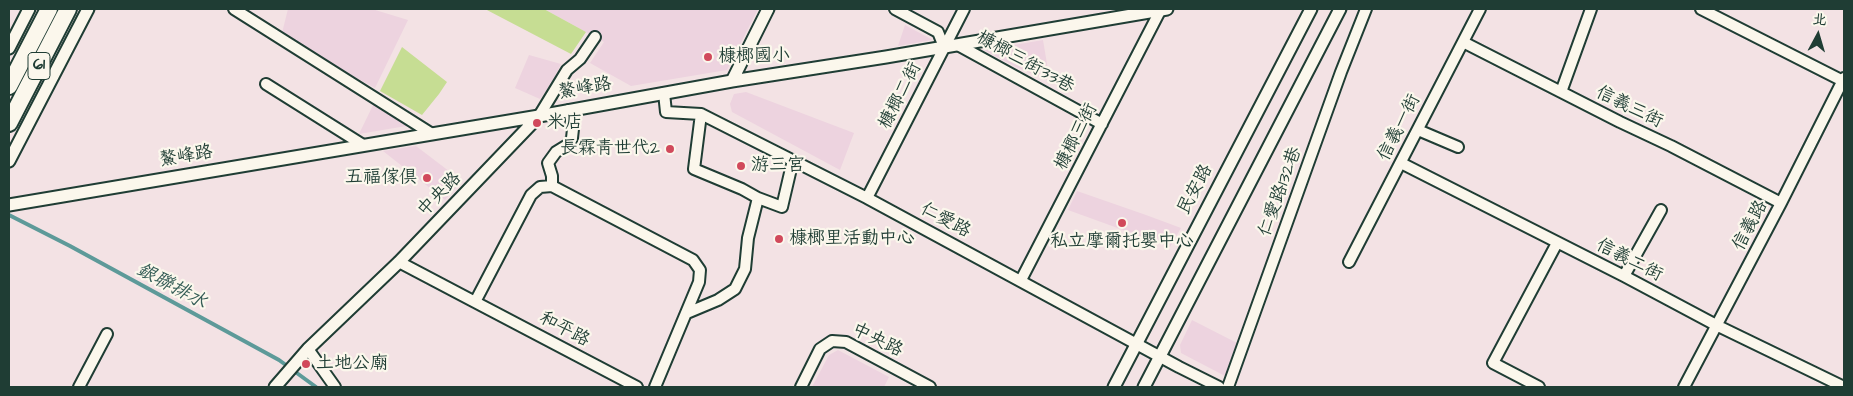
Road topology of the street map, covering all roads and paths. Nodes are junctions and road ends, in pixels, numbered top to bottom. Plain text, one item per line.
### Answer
1 (29, 9) edge
2 (49, 9) edge
3 (68, 9) edge
4 (88, 9) edge
5 (234, 9) edge
6 (768, 9) edge
7 (895, 9) edge
8 (964, 9) edge
9 (1163, 9) edge
10 (1310, 9) edge
11 (1340, 9) edge
12 (1366, 9) edge
13 (1480, 9) edge
14 (1591, 9) edge
15 (1702, 9) edge
16 (595, 37) dead end
17 (1463, 42) junction
18 (958, 45) junction
19 (944, 47) junction
20 (9, 48) edge
21 (1844, 80) edge
22 (732, 81) junction
23 (266, 84) dead end
24 (9, 86) edge
25 (1561, 92) junction
26 (664, 93) junction
27 (569, 110) junction
28 (701, 114) junction
29 (540, 116) junction
30 (9, 123) edge
31 (1102, 124) junction
32 (1418, 130) junction
33 (432, 134) junction
34 (363, 145) junction
35 (1458, 147) dead end
36 (793, 160) junction
37 (9, 161) edge
38 (1401, 163) junction
39 (552, 186) junction
40 (758, 198) junction
41 (867, 198) junction
42 (1782, 203) junction
43 (9, 205) edge
44 (1661, 210) dead end
45 (1557, 244) junction
46 (399, 262) junction
47 (1349, 262) dead end
48 (1624, 276) junction
49 (1020, 280) junction
50 (474, 302) junction
51 (687, 313) junction
52 (1716, 325) junction
53 (107, 334) dead end
54 (1136, 344) junction
55 (308, 348) junction
56 (1159, 356) junction
57 (621, 384) edge
58 (1844, 386) edge
59 (79, 387) edge
60 (275, 387) edge
61 (335, 387) edge
62 (637, 387) edge
63 (655, 387) edge
64 (801, 387) edge
65 (930, 387) edge
66 (1114, 387) edge
67 (1144, 387) edge
68 (1219, 387) edge
69 (1228, 387) edge
70 (1539, 387) edge
71 (1684, 387) edge

1 - 20 street
2 - 24 highway, 61
3 - 30 highway, 61
4 - 37 street
5 - 33 street
6 - 22 street
7 - 19 street
8 - 19 street, 槺榔二街
9 - 18 street, 鰲峰路
9 - 31 street, 槺榔三街
10 - 54 street, 民安路
11 - 56 street
12 - 69 street, 仁愛路132巷
13 - 17 street, 信義一街
14 - 25 street
15 - 21 street
16 - 29 street, 中央路
17 - 25 street, 信義三街
17 - 32 street, 信義一街
18 - 19 street, 鰲峰路
18 - 31 street, 槺榔三街33巷
19 - 22 street, 鰲峰路
19 - 41 street, 槺榔二街
21 - 42 street, 信義路
22 - 26 street, 鰲峰路
23 - 34 street
25 - 42 street, 信義三街
26 - 27 street, 鰲峰路
26 - 28 street, 仁愛路
27 - 29 street, 鰲峰路
27 - 39 street
28 - 36 street, 仁愛路
28 - 40 street
29 - 33 street, 鰲峰路
29 - 46 street, 中央路
31 - 49 street, 槺榔三街
32 - 35 street
32 - 38 street, 信義一街
33 - 34 street, 鰲峰路
34 - 43 street, 鰲峰路
36 - 40 street
36 - 41 street, 仁愛路
38 - 45 street, 信義二街
38 - 47 street, 信義一街
39 - 50 street
39 - 51 street
40 - 51 street
41 - 49 street, 仁愛路
42 - 52 street, 信義路
44 - 48 street
45 - 48 street, 信義二街
45 - 70 street
46 - 50 street, 和平路
46 - 55 street, 中央路
48 - 52 street, 信義二街
49 - 54 street, 仁愛路
50 - 57 street, 和平路
51 - 63 street
52 - 58 street, 信義二街
52 - 71 street, 信義路
53 - 59 street
54 - 56 street, 仁愛路
54 - 66 street, 民安路
55 - 60 street, 中央路
55 - 61 street
56 - 67 street
56 - 68 street, 仁愛路
57 - 62 street, 和平路
64 - 65 street, 中央路

